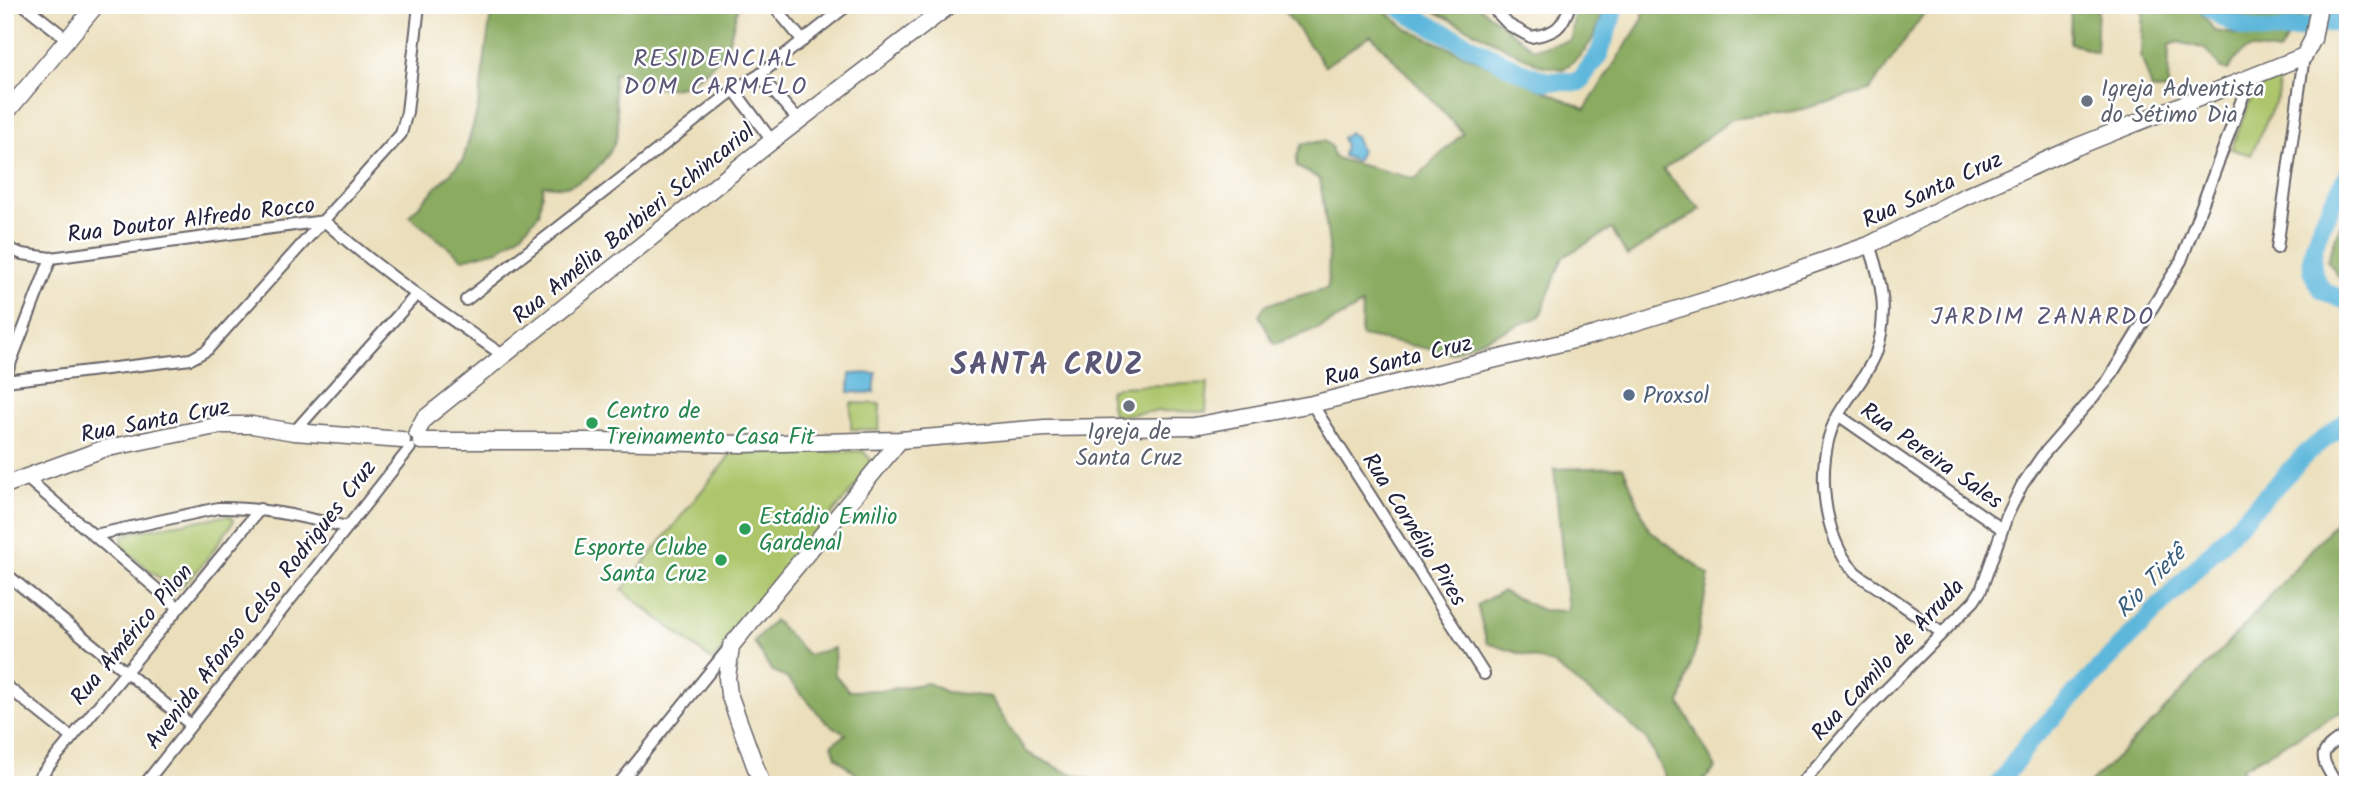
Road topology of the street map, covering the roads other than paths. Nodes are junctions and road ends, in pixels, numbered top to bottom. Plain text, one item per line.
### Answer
1 (24, 5) edge
2 (96, 5) edge
3 (419, 5) edge
4 (772, 5) edge
5 (848, 5) edge
6 (950, 5) edge
7 (1490, 5) edge
8 (1570, 5) edge
9 (2319, 9) edge
10 (68, 39) junction
11 (803, 41) junction
12 (2304, 56) junction
13 (759, 75) junction
14 (2250, 78) junction
15 (734, 90) junction
16 (5, 114) edge
17 (799, 121) junction
18 (772, 141) junction
19 (324, 221) junction
20 (1869, 245) junction
21 (5, 247) edge
22 (2277, 248) dead end
23 (51, 258) junction
24 (416, 295) junction
25 (466, 300) dead end
26 (504, 356) junction
27 (5, 379) edge
28 (1312, 404) junction
29 (1838, 415) junction
30 (294, 432) junction
31 (412, 440) junction
32 (900, 440) junction
33 (11, 481) edge
34 (261, 509) junction
35 (348, 527) junction
36 (2002, 529) junction
37 (95, 535) junction
38 (5, 573) edge
39 (178, 608) junction
40 (1942, 633) junction
41 (731, 646) junction
42 (126, 672) junction
43 (1484, 674) dead end
44 (5, 685) edge
45 (191, 725) junction
46 (2348, 733) edge
47 (72, 738) junction
48 (33, 785) edge
49 (144, 785) edge
50 (618, 785) edge
51 (762, 785) edge
52 (1800, 785) edge
53 (2337, 785) edge

1 - 10 street
2 - 10 street
3 - 19 street
4 - 11 street
5 - 11 street
6 - 17 street, Rua Amélia Barbieri Schincariol
7 - 8 street
9 - 12 street
10 - 16 street
11 - 13 street
12 - 14 street, Rua Santa Cruz
12 - 22 street
13 - 15 street
13 - 17 street
14 - 20 street, Rua Santa Cruz
14 - 36 street, Rua Camilo de Arruda
15 - 18 street
15 - 25 street
17 - 18 street, Rua Amélia Barbieri Schincariol
18 - 26 street, Rua Amélia Barbieri Schincariol
19 - 23 street, Rua Doutor Alfredo Rocco
19 - 24 street, Rua Doutor Alfredo Rocco
19 - 27 street
20 - 28 street, Rua Santa Cruz
20 - 29 street
21 - 23 street
23 - 27 street, Rua Doutor Alfredo Rocco
24 - 26 street, Rua Doutor Alfredo Rocco
24 - 30 street
26 - 31 street, Rua Amélia Barbieri Schincariol
28 - 32 street, Rua Santa Cruz
28 - 43 street, Rua Cornélio Pires
29 - 36 street, Rua Pereira Sales
29 - 40 street
30 - 31 street, Rua Santa Cruz
30 - 33 street, Rua Santa Cruz
31 - 32 street, Rua Santa Cruz
31 - 35 street, Avenida Afonso Celso Rodrigues Cruz
32 - 41 street
33 - 37 street
34 - 35 street
34 - 37 street
34 - 39 street, Rua Américo Pilon
35 - 45 street, Avenida Afonso Celso Rodrigues Cruz
36 - 40 street, Rua Camilo de Arruda
37 - 39 street
38 - 42 street
39 - 42 street, Rua Américo Pilon
40 - 52 street, Rua Camilo de Arruda
41 - 50 street
41 - 51 street
42 - 45 street
42 - 47 street, Rua Américo Pilon
44 - 47 street
45 - 49 street, Avenida Afonso Celso Rodrigues Cruz
46 - 53 street
47 - 48 street, Rua Américo Pilon

